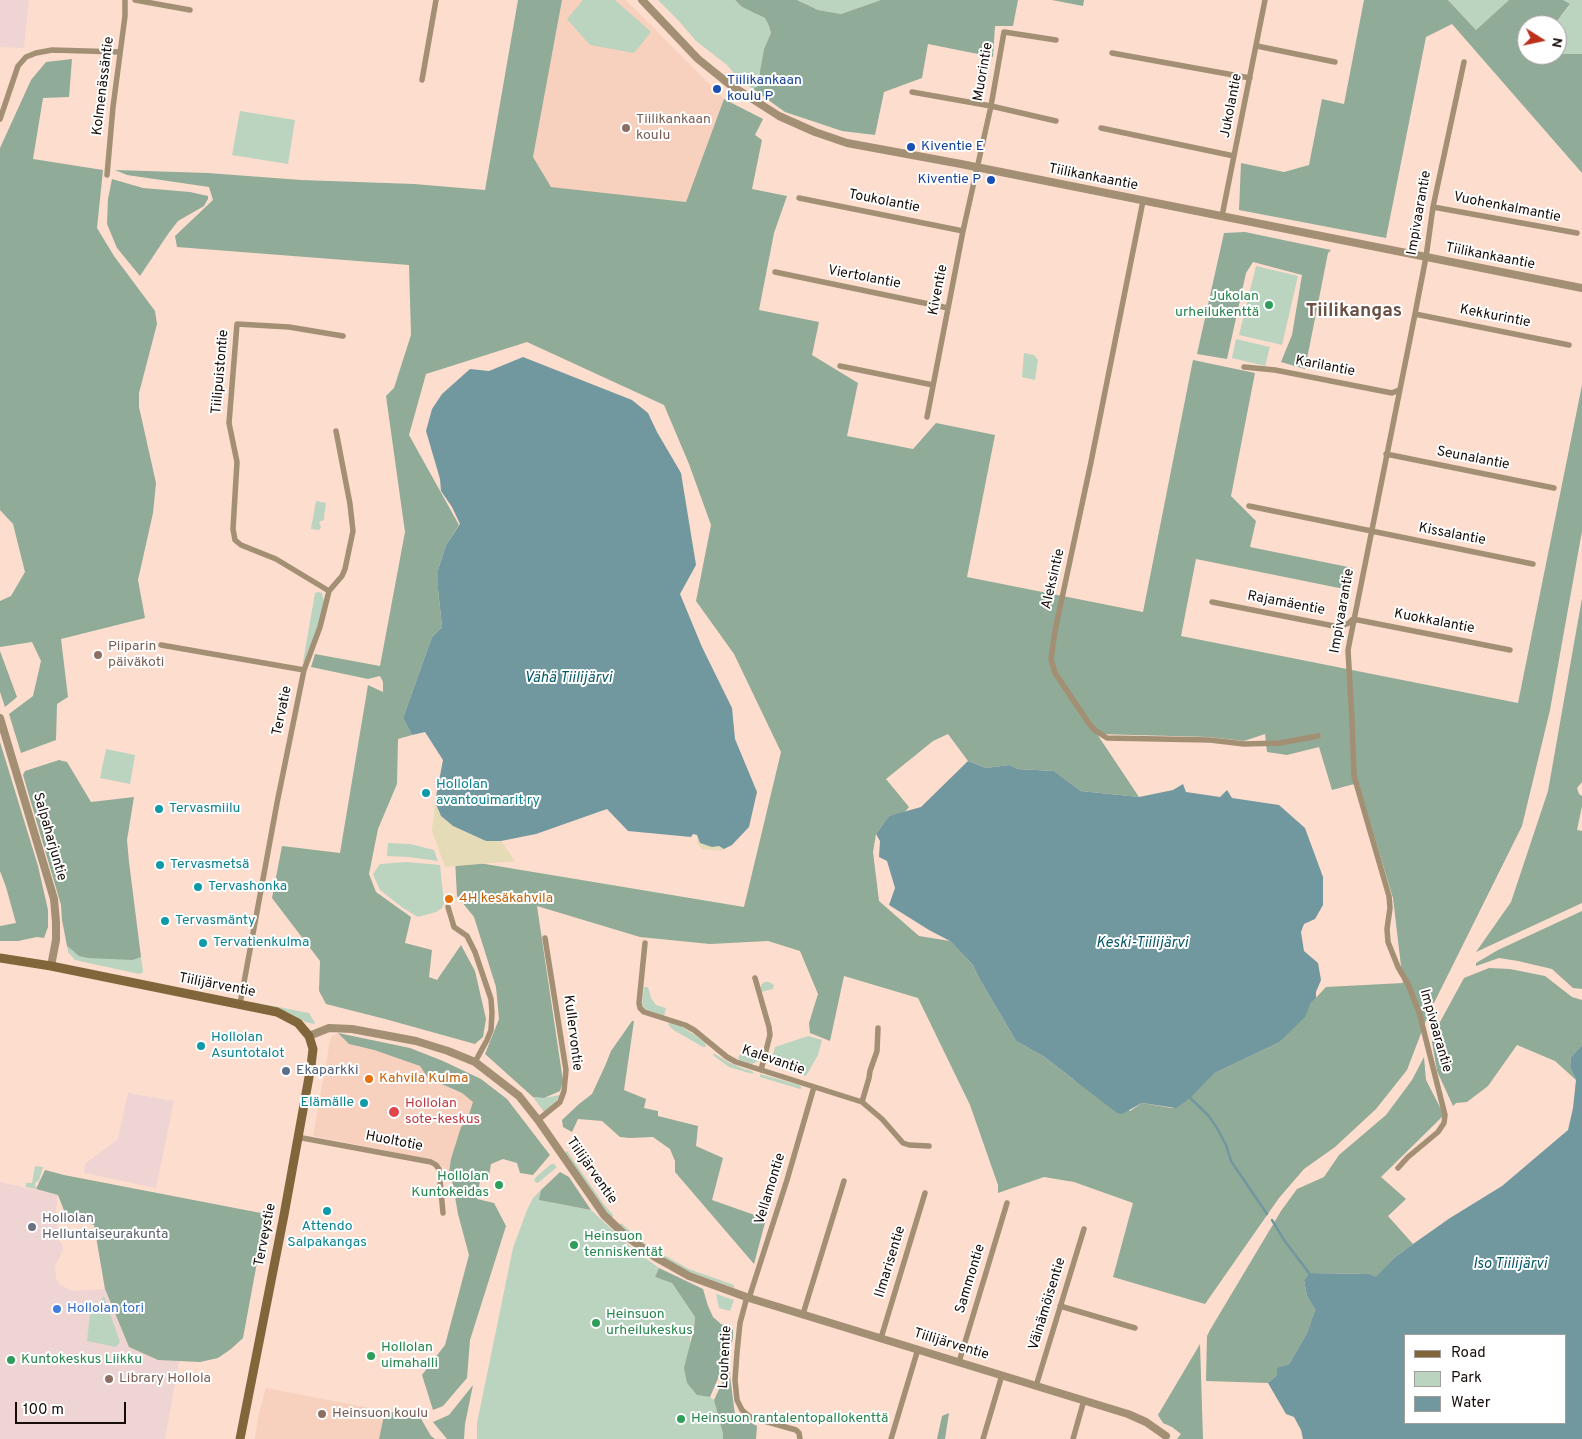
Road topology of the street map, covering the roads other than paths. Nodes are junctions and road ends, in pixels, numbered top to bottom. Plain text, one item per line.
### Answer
1 (125, 0) edge
2 (135, 0) edge
3 (436, 0) edge
4 (642, 0) edge
5 (1266, 0) edge
6 (190, 10) dead end
7 (1056, 40) dead end
8 (1256, 46) junction
9 (120, 52) junction
10 (1112, 53) dead end
11 (1335, 62) dead end
12 (1464, 62) dead end
13 (1250, 78) junction
14 (422, 80) dead end
15 (912, 92) dead end
16 (991, 106) junction
17 (0, 119) edge
18 (1056, 121) dead end
19 (1101, 128) dead end
20 (1234, 156) junction
21 (977, 167) junction
22 (106, 175) dead end
23 (799, 198) dead end
24 (1143, 201) junction
25 (1433, 207) junction
26 (1222, 216) junction
27 (963, 231) junction
28 (1577, 233) dead end
29 (1426, 257) junction
30 (775, 272) dead end
31 (1582, 288) edge
32 (948, 308) junction
33 (1415, 314) junction
34 (342, 336) dead end
35 (1569, 345) dead end
36 (840, 366) dead end
37 (1244, 367) dead end
38 (933, 384) junction
39 (1399, 390) junction
40 (926, 417) dead end
41 (336, 431) dead end
42 (1386, 454) junction
43 (1554, 488) dead end
44 (1250, 506) dead end
45 (1368, 530) junction
46 (1533, 564) dead end
47 (329, 591) junction
48 (1212, 602) dead end
49 (1353, 619) junction
50 (161, 645) dead end
51 (1510, 650) dead end
52 (304, 670) junction
53 (0, 718) edge
54 (1318, 736) dead end
55 (448, 907) dead end
56 (545, 938) dead end
57 (644, 944) dead end
58 (0, 958) edge
59 (51, 966) junction
60 (755, 978) dead end
61 (240, 1004) junction
62 (878, 1028) dead end
63 (309, 1036) junction
64 (476, 1062) junction
65 (761, 1070) junction
66 (814, 1087) junction
67 (862, 1102) junction
68 (538, 1120) junction
69 (298, 1137) junction
70 (929, 1146) dead end
71 (1398, 1168) dead end
72 (844, 1181) dead end
73 (925, 1193) dead end
74 (1007, 1203) dead end
75 (443, 1213) dead end
76 (1084, 1229) dead end
77 (748, 1297) junction
78 (1060, 1306) junction
79 (802, 1314) junction
80 (1135, 1328) dead end
81 (881, 1338) junction
82 (918, 1349) junction
83 (959, 1362) junction
84 (1002, 1375) junction
85 (1036, 1386) junction
86 (1084, 1400) junction
87 (1166, 1436) dead end
88 (240, 1439) edge
89 (800, 1439) edge
90 (890, 1439) edge
91 (982, 1439) edge
92 (1073, 1439) edge

1 - 9 street, Kolmenässäntie
2 - 6 street
3 - 14 street
4 - 21 street, Tiilikankaantie
5 - 8 street, Jukolantie
7 - 16 street, Muorintie
8 - 11 street
8 - 13 street, Jukolantie
9 - 17 street
9 - 22 street, Kolmenässäntie
10 - 13 street
12 - 25 street, Impivaarantie
13 - 20 street, Jukolantie
15 - 16 street
16 - 18 street
16 - 21 street, Muorintie
19 - 20 street
20 - 26 street, Jukolantie
21 - 24 street, Tiilikankaantie
21 - 27 street, Kiventie
23 - 27 street, Toukolantie
24 - 26 street, Tiilikankaantie
24 - 54 street, Aleksintie
25 - 28 street, Vuohenkalmantie
25 - 29 street, Impivaarantie
26 - 29 street, Tiilikankaantie
27 - 32 street, Kiventie
29 - 31 street, Tiilikankaantie
29 - 33 street, Impivaarantie
30 - 32 street, Viertolantie
32 - 38 street, Kiventie
33 - 35 street, Kekkurintie
33 - 39 street, Impivaarantie
34 - 47 street, Tiilipuistontie
36 - 38 street
37 - 39 street, Karilantie
38 - 40 street, Kiventie
39 - 42 street, Impivaarantie
41 - 47 street, Tervatie
42 - 43 street, Seunalantie
42 - 45 street, Impivaarantie
44 - 45 street, Kissalantie
45 - 46 street, Kissalantie
45 - 49 street, Impivaarantie
47 - 52 street, Tervatie
48 - 49 street, Rajamäentie
49 - 51 street, Kuokkalantie
49 - 71 street, Impivaarantie
50 - 52 street
52 - 61 street, Tervatie
53 - 59 street, Salpaharjuntie
55 - 64 street
56 - 68 street, Kullervontie
57 - 65 street, Kalevantie
58 - 59 main road, Tiilijärventie
59 - 61 main road, Tiilijärventie
60 - 65 street
61 - 63 main road, Tiilijärventie
62 - 67 street
63 - 64 street, Tiilijärventie
63 - 69 main road, Terveystie
64 - 68 street, Tiilijärventie
65 - 66 street, Kalevantie
66 - 67 street, Kalevantie
66 - 77 street, Vellamontie
67 - 70 street, Kalevantie
68 - 77 street, Tiilijärventie
69 - 75 street, Huoltotie
69 - 88 main road, Terveystie
72 - 79 street
73 - 81 street, Ilmarisentie
74 - 83 street, Sammontie
76 - 78 street, Väinämöisentie
77 - 79 street, Tiilijärventie
77 - 89 street, Louhentie
78 - 80 street
78 - 85 street, Väinämöisentie
79 - 81 street, Tiilijärventie
81 - 82 street, Tiilijärventie
82 - 83 street, Tiilijärventie
82 - 90 street
83 - 84 street, Tiilijärventie
84 - 85 street, Tiilijärventie
84 - 91 street
85 - 86 street, Tiilijärventie
86 - 87 street, Tiilijärventie
86 - 92 street

